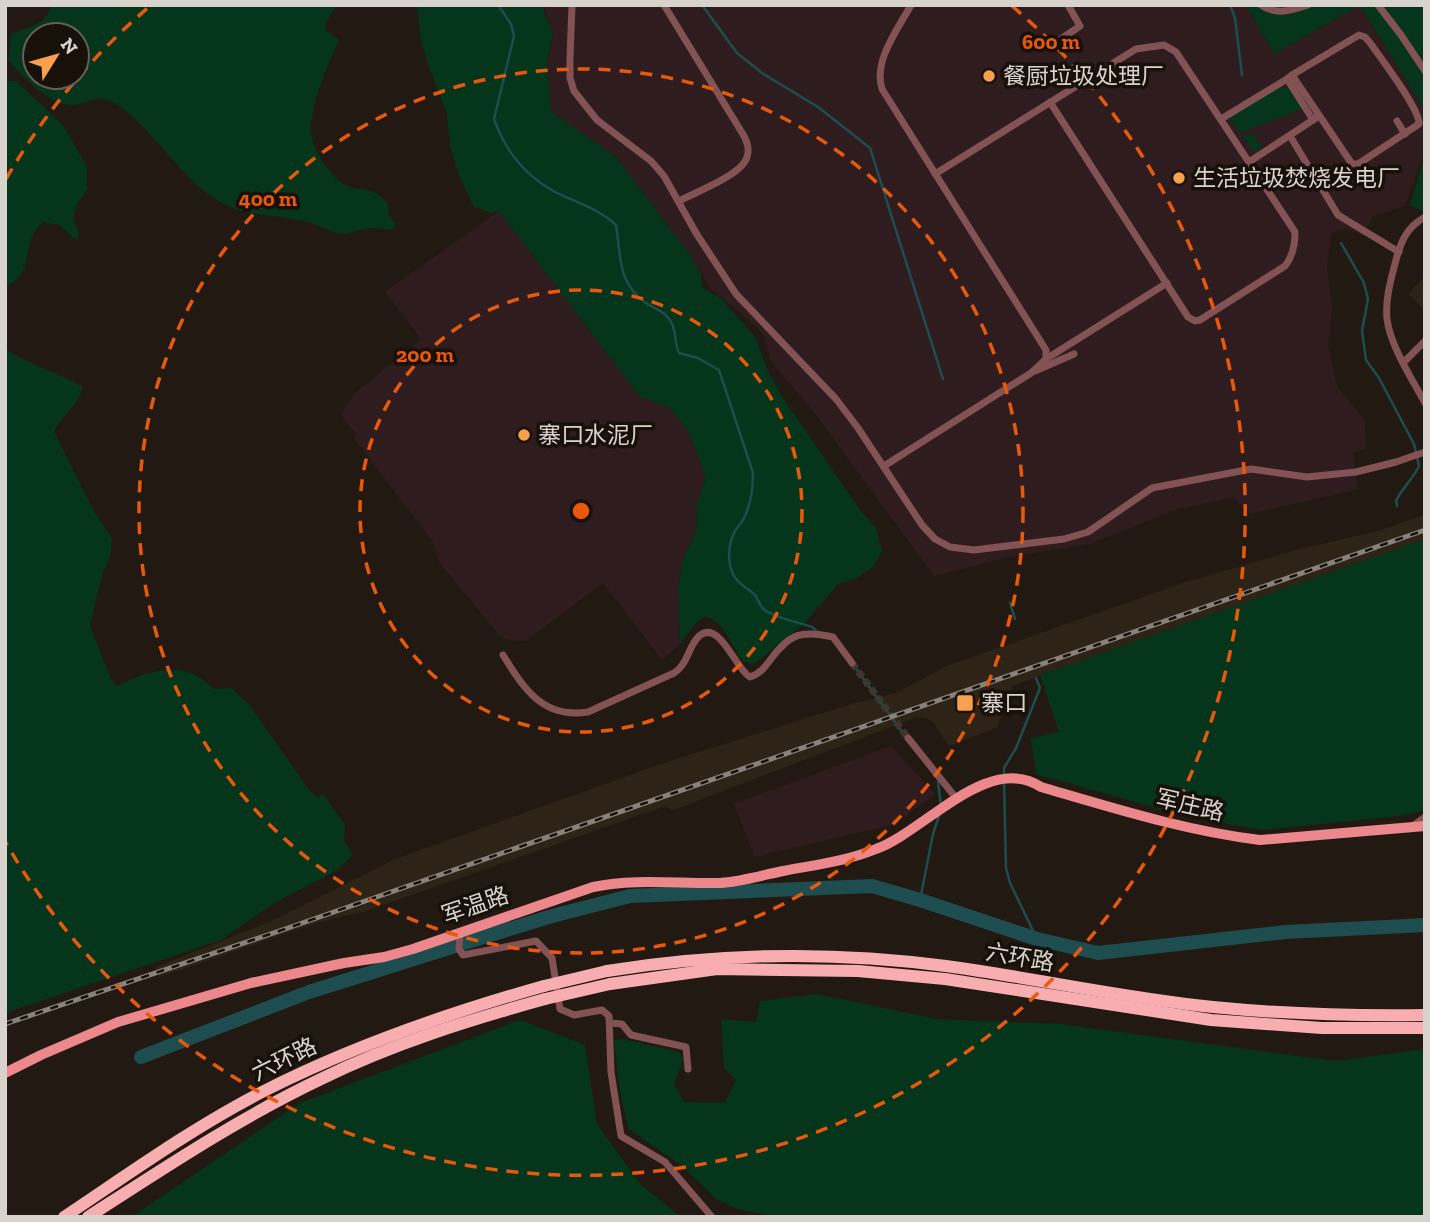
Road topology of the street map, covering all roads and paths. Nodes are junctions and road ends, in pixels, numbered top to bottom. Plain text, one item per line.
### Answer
1 (572, 5) edge
2 (664, 5) edge
3 (911, 5) edge
4 (1068, 5) edge
5 (1261, 5) edge
6 (1308, 5) edge
7 (1378, 5) edge
8 (1055, 43) dead end
9 (1425, 71) edge
10 (1290, 77) junction
11 (1049, 102) junction
12 (1316, 118) junction
13 (1221, 119) junction
14 (1397, 121) dead end
15 (1405, 134) junction
16 (1290, 136) junction
17 (1249, 162) junction
18 (935, 174) junction
19 (679, 201) junction
20 (1425, 217) edge
21 (1399, 252) junction
22 (1167, 283) junction
23 (1425, 341) edge
24 (1074, 354) dead end
25 (1046, 359) junction
26 (1404, 362) junction
27 (1031, 373) junction
28 (1425, 403) edge
29 (1425, 452) edge
30 (884, 466) junction
31 (503, 655) dead end
32 (852, 663) tunnel mouth
33 (908, 738) tunnel mouth
34 (956, 798) junction
35 (1425, 817) edge
36 (1425, 826) edge
37 (1410, 827) junction
38 (460, 932) junction
39 (545, 992) junction
40 (1425, 1015) edge
41 (610, 1023) junction
42 (1425, 1028) edge
43 (688, 1069) dead end
44 (5, 1073) edge
45 (64, 1217) edge
46 (88, 1217) edge
47 (712, 1217) edge

1 - 19 street
2 - 19 street
3 - 18 street
4 - 8 street
5 - 6 street
7 - 9 street
10 - 12 street
10 - 13 street
10 - 15 street
11 - 13 street
11 - 18 street
11 - 22 street
12 - 15 street
12 - 16 street
13 - 17 street
14 - 15 street
16 - 17 street
16 - 21 street
17 - 22 street
18 - 25 street
19 - 30 street
20 - 21 street
21 - 26 street
22 - 25 street
23 - 26 street
24 - 27 street
25 - 27 street
26 - 28 street
27 - 30 street
29 - 30 street
31 - 32 street
33 - 34 street
34 - 37 main road, 军庄路
34 - 38 main road, 军温路
35 - 37 street
36 - 37 main road, 军庄路
38 - 41 street
38 - 44 main road, 军温路
39 - 40 highway, 六环路, bridge
39 - 42 highway, 六环路, bridge
39 - 45 highway, 六环路
39 - 46 highway, 六环路
41 - 43 street
41 - 47 street

